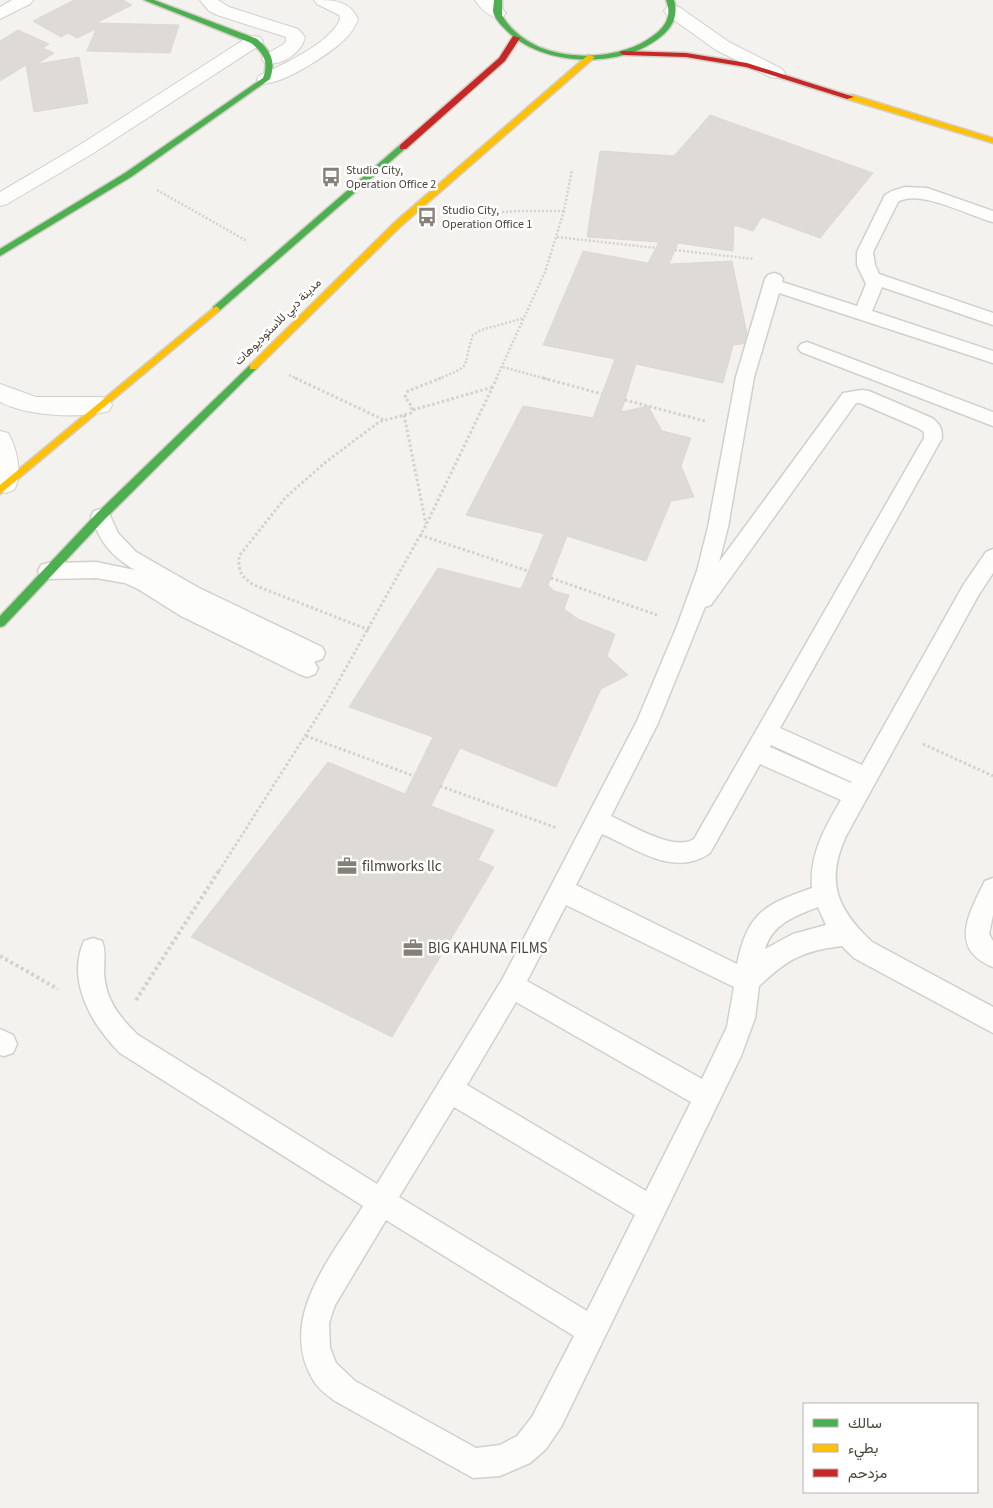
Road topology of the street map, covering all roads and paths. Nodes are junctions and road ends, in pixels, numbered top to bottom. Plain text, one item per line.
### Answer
1 (24, 0) edge
2 (148, 0) edge
3 (209, 0) edge
4 (323, 0) edge
5 (484, 0) edge
6 (672, 6) edge
7 (498, 7) edge
8 (0, 14) edge
9 (516, 38) junction
10 (254, 41) junction
11 (624, 53) junction
12 (591, 57) junction
13 (271, 59) junction
14 (776, 73) junction
15 (266, 79) junction
16 (993, 141) edge
17 (572, 170) dead end
18 (128, 174) junction
19 (0, 200) edge
20 (564, 211) junction
21 (993, 217) edge
22 (398, 224) junction
23 (557, 237) junction
24 (656, 248) dead end
25 (242, 249) dead end
26 (675, 250) dead end
27 (0, 253) edge
28 (874, 278) junction
29 (773, 282) junction
30 (862, 314) junction
31 (524, 318) junction
32 (993, 319) edge
33 (993, 357) edge
34 (259, 361) junction
35 (502, 367) junction
36 (493, 387) junction
37 (0, 392) edge
38 (602, 394) dead end
39 (625, 400) dead end
40 (24, 402) junction
41 (993, 403) edge
42 (101, 405) junction
43 (412, 410) junction
44 (404, 415) junction
45 (993, 419) edge
46 (384, 420) junction
47 (0, 422) edge
48 (735, 429) junction
49 (0, 439) edge
50 (3, 487) edge
51 (101, 516) junction
52 (426, 525) junction
53 (420, 535) junction
54 (993, 557) edge
55 (48, 571) junction
56 (528, 571) dead end
57 (551, 578) dead end
58 (690, 621) junction
59 (0, 623) edge
60 (369, 630) junction
61 (893, 731) junction
62 (306, 736) junction
63 (760, 741) junction
64 (414, 776) dead end
65 (993, 776) edge
66 (440, 786) dead end
67 (862, 787) junction
68 (593, 830) junction
69 (993, 889) edge
70 (561, 890) junction
71 (824, 894) junction
72 (845, 934) junction
73 (93, 949) dead end
74 (993, 955) edge
75 (0, 956) edge
76 (746, 981) junction
77 (512, 986) junction
78 (993, 1021) edge
79 (108, 1023) junction
80 (450, 1089) junction
81 (707, 1096) junction
82 (381, 1202) junction
83 (652, 1210) junction
84 (592, 1331) junction

1 - 8 street
2 - 10 street
3 - 13 street
4 - 15 street
5 - 7 street
6 - 11 street
6 - 14 street
7 - 9 street
9 - 12 street
9 - 42 street
10 - 13 street
10 - 19 street
11 - 12 street
11 - 14 street
12 - 22 street, مدينة دبي للاستوديوهات
13 - 15 street
14 - 16 street
15 - 18 street
17 - 20 path
18 - 25 path
18 - 27 street
20 - 22 path
20 - 23 path
21 - 28 lane
22 - 34 street, مدينة دبي للاستوديوهات
23 - 24 path
23 - 31 path
26 - 29 path
28 - 30 lane
28 - 32 lane
29 - 30 lane
29 - 48 lane
30 - 33 lane
31 - 35 path
31 - 43 path
34 - 46 path
34 - 51 street, مدينة دبي للاستوديوهات
35 - 36 path
35 - 38 path
36 - 43 path
36 - 52 path
37 - 40 street
39 - 48 path
40 - 42 street
40 - 47 street
41 - 45 lane
42 - 50 street
43 - 44 path
44 - 46 path
44 - 52 path
46 - 60 path
48 - 58 lane
49 - 50 street
51 - 55 street, مدينة دبي للاستوديوهات
51 - 55 lane
52 - 53 path
53 - 56 path
53 - 60 path
54 - 61 lane
55 - 59 street, مدينة دبي للاستوديوهات
57 - 58 path
58 - 63 lane
58 - 68 lane
60 - 62 path
61 - 65 path
61 - 67 lane
62 - 64 path
62 - 79 path
63 - 67 lane
63 - 68 lane
66 - 68 path
67 - 71 lane
68 - 70 lane
69 - 74 lane
70 - 76 lane
70 - 77 lane
71 - 72 lane
71 - 76 lane
72 - 76 lane
72 - 78 lane
73 - 79 lane
75 - 79 path
76 - 81 lane
77 - 80 lane
77 - 81 lane
79 - 82 lane
80 - 82 lane
80 - 83 lane
81 - 83 lane
82 - 84 lane
82 - 84 lane
83 - 84 lane

